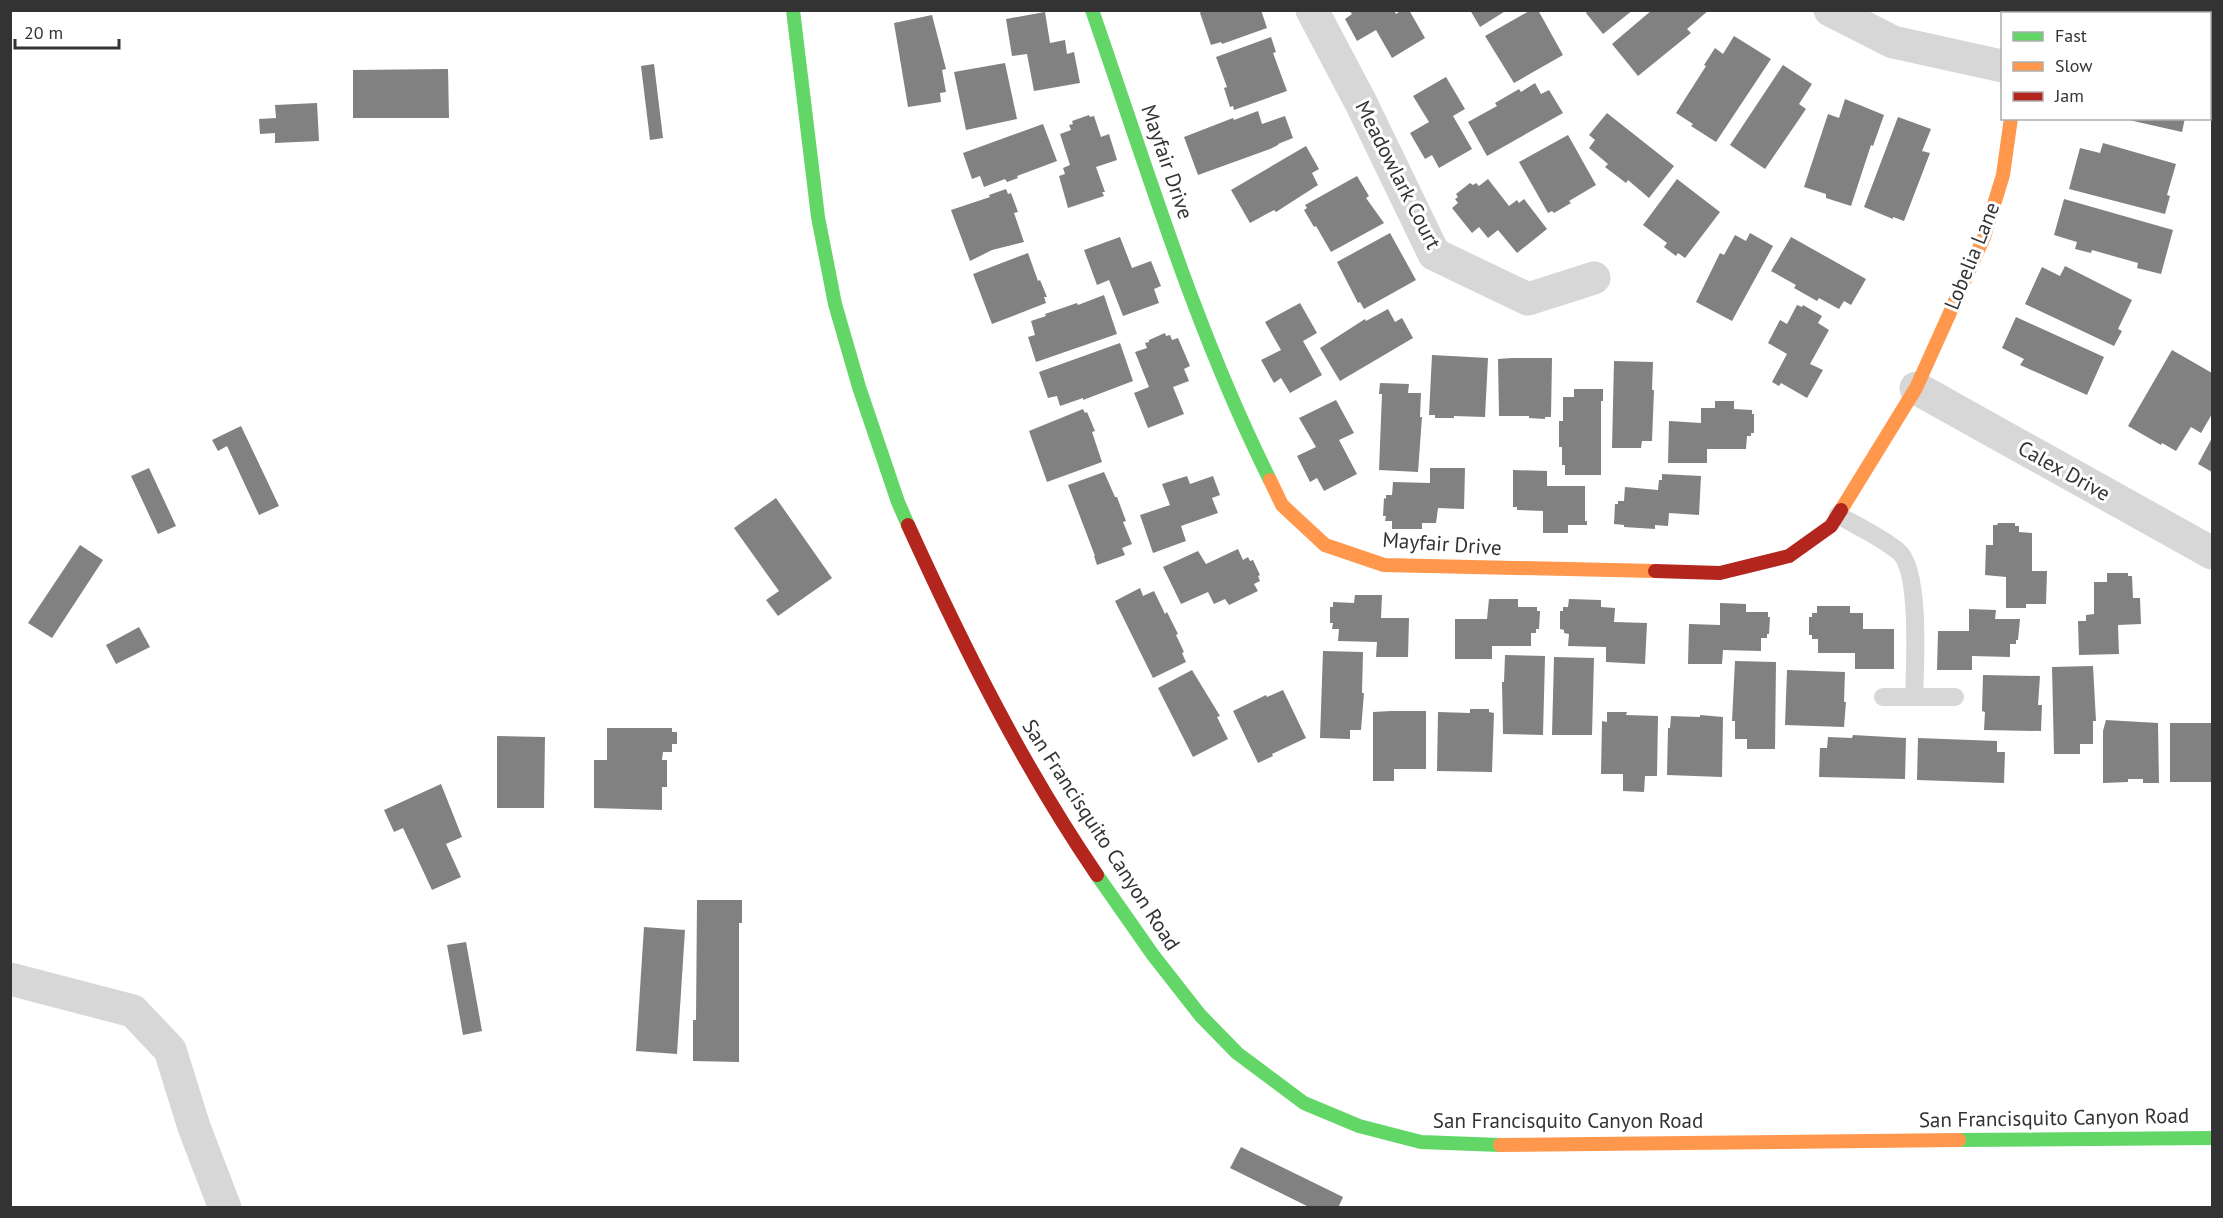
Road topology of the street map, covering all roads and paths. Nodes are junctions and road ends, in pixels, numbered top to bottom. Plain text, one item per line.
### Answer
1 (793, 10) edge
2 (1092, 10) edge
3 (1312, 10) edge
4 (1830, 10) edge
5 (2001, 66) edge
6 (2011, 120) edge
7 (1594, 278) dead end
8 (1916, 388) junction
9 (1838, 515) junction
10 (2212, 554) edge
11 (1882, 697) dead end
12 (1914, 697) junction
13 (1955, 697) dead end
14 (10, 979) edge
15 (2212, 1138) edge
16 (225, 1208) edge

1 - 15 main road, San Francisquito Canyon Road
2 - 9 main road, Mayfair Drive
3 - 7 street, Meadowlark Court
4 - 5 street
6 - 8 main road, Lobelia Lane
8 - 9 main road, Mayfair Drive
8 - 10 street, Calex Drive
9 - 12 lane
11 - 12 lane
12 - 13 lane
14 - 16 street

